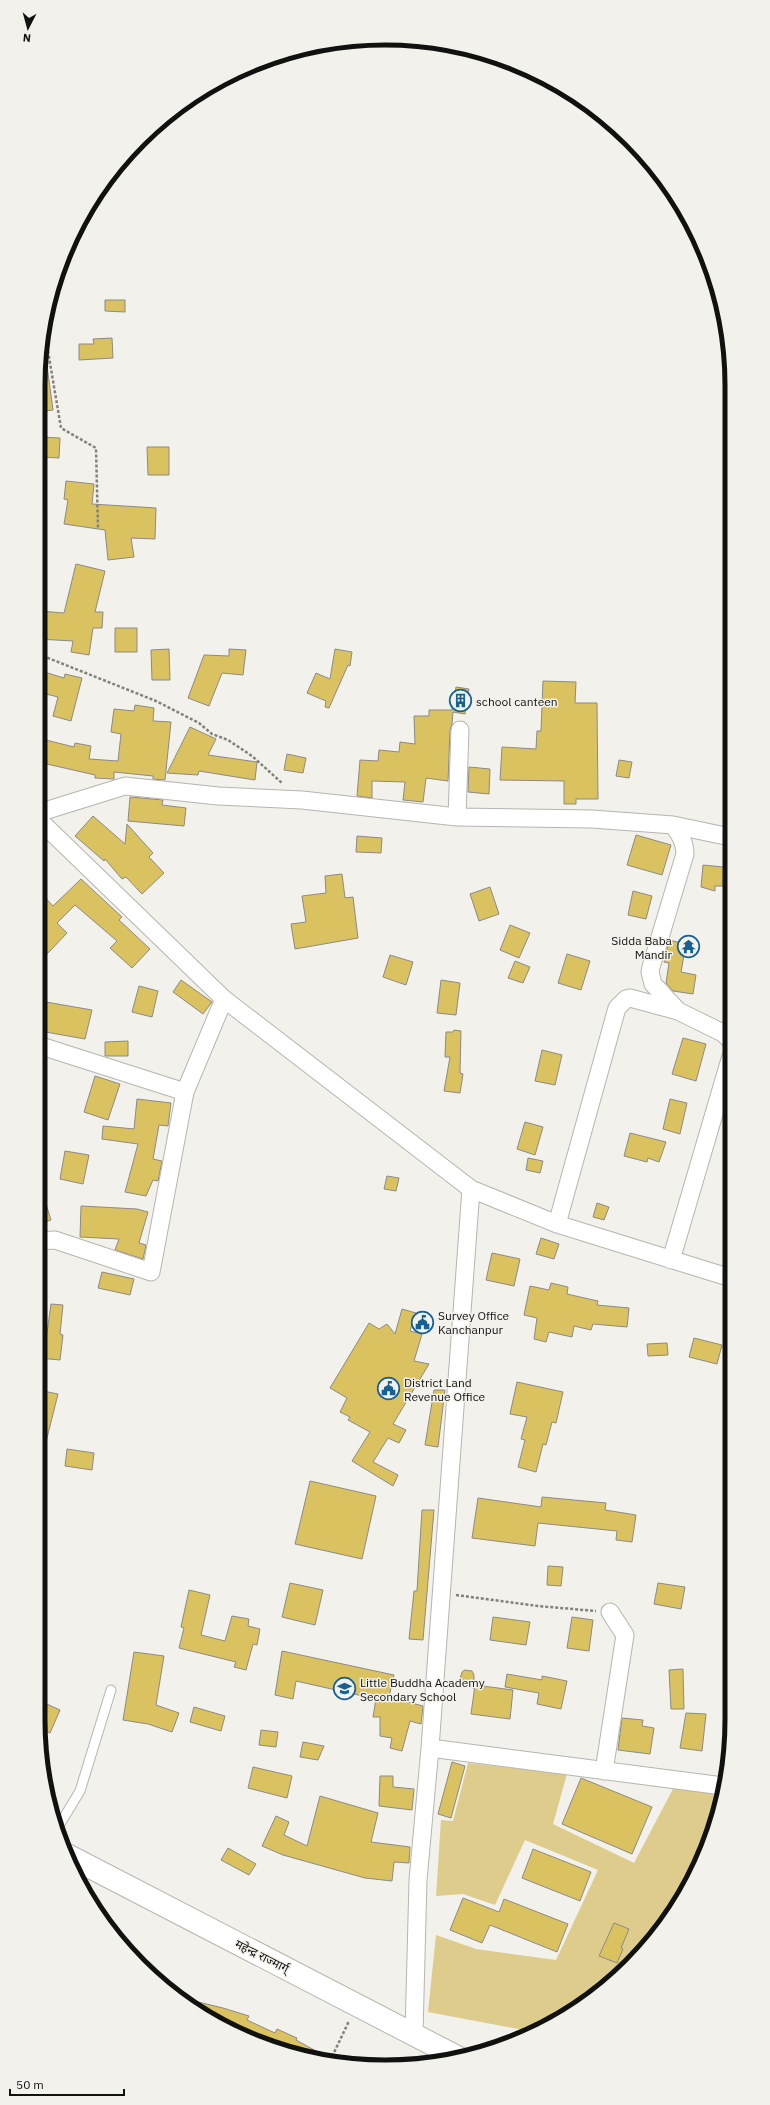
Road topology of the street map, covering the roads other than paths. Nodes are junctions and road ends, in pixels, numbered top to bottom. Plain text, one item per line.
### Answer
1 (460, 730) dead end
2 (45, 811) edge
3 (457, 817) junction
4 (673, 825) junction
5 (45, 826) edge
6 (725, 836) edge
7 (224, 999) junction
8 (678, 1011) junction
9 (725, 1035) edge
10 (45, 1047) edge
11 (725, 1076) edge
12 (185, 1092) junction
13 (470, 1190) junction
14 (557, 1224) junction
15 (45, 1241) edge
16 (671, 1260) junction
17 (725, 1276) edge
18 (610, 1612) road end
19 (111, 1690) dead end
20 (430, 1748) junction
21 (604, 1771) junction
22 (718, 1785) edge
23 (61, 1822) edge
24 (75, 1859) edge
25 (414, 2033) junction
26 (450, 2053) edge

1 - 3 street
2 - 3 street
3 - 4 street
4 - 6 street
4 - 8 street
5 - 7 street
7 - 12 street
7 - 13 street
8 - 9 street
8 - 14 street
10 - 12 street
11 - 16 street
12 - 15 street
13 - 14 street
13 - 20 street
14 - 16 street
16 - 17 street
18 - 21 street
19 - 23 lane
20 - 21 street
20 - 25 street
21 - 22 street
24 - 25 highway, महेन्द्र राज्मार्ग्
25 - 26 highway, महेन्द्र राज्मार्ग्

